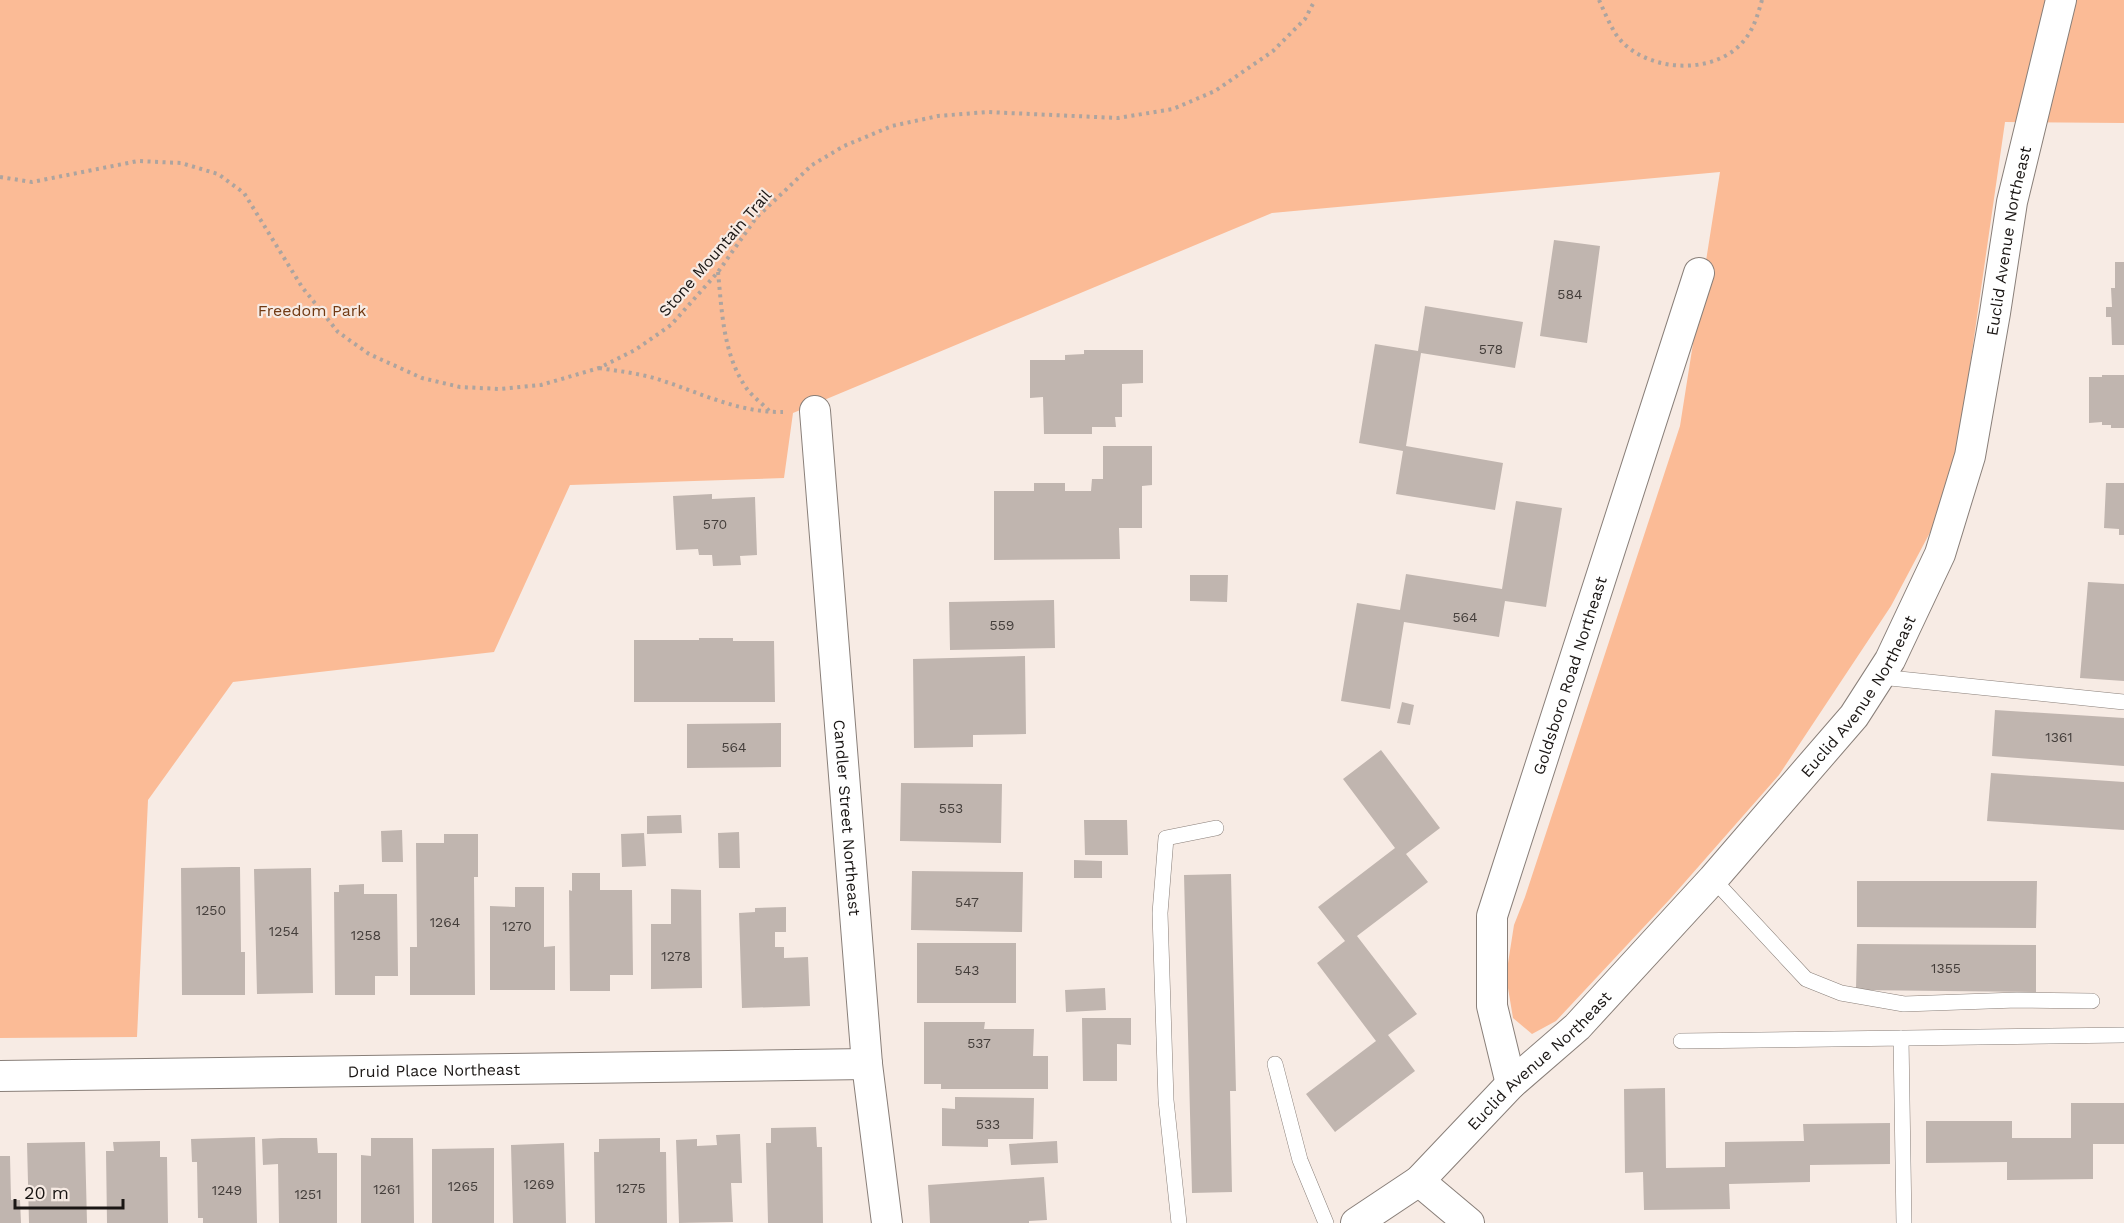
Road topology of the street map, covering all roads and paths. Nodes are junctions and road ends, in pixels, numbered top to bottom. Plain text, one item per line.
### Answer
1 (1316, 0) edge
2 (1599, 0) edge
3 (1762, 0) edge
4 (2061, 0) edge
5 (0, 177) edge
6 (718, 272) junction
7 (1699, 273) dead end
8 (598, 368) junction
9 (815, 411) joint
10 (771, 412) junction
11 (1880, 676) junction
12 (2124, 702) edge
13 (1216, 828) dead end
14 (1713, 879) junction
15 (2092, 1001) dead end
16 (2124, 1035) edge
17 (1901, 1038) junction
18 (1681, 1041) dead end
19 (867, 1064) junction
20 (1275, 1064) dead end
21 (0, 1076) edge
22 (1511, 1084) junction
23 (1419, 1182) junction
24 (887, 1223) edge
25 (1179, 1223) edge
26 (1326, 1223) edge
27 (1356, 1223) edge
28 (1469, 1223) edge
29 (1904, 1223) edge

1 - 6 path, Stone Mountain Trail
2 - 3 path
4 - 11 street, Euclid Avenue Northeast
5 - 8 path, Stone Mountain Trail
6 - 8 path, Stone Mountain Trail
6 - 10 path
7 - 22 street, Goldsboro Road Northeast
8 - 10 path
9 - 10 path
9 - 19 street, Candler Street Northeast
11 - 12 lane
11 - 14 street, Euclid Avenue Northeast
13 - 25 lane
14 - 15 lane
14 - 22 street, Euclid Avenue Northeast
16 - 17 lane
17 - 18 lane
17 - 29 lane
19 - 21 street, Druid Place Northeast
19 - 24 street, Candler Street Northeast
20 - 26 lane
22 - 23 street, Euclid Avenue Northeast
23 - 27 street, Euclid Avenue Northeast
23 - 28 street

